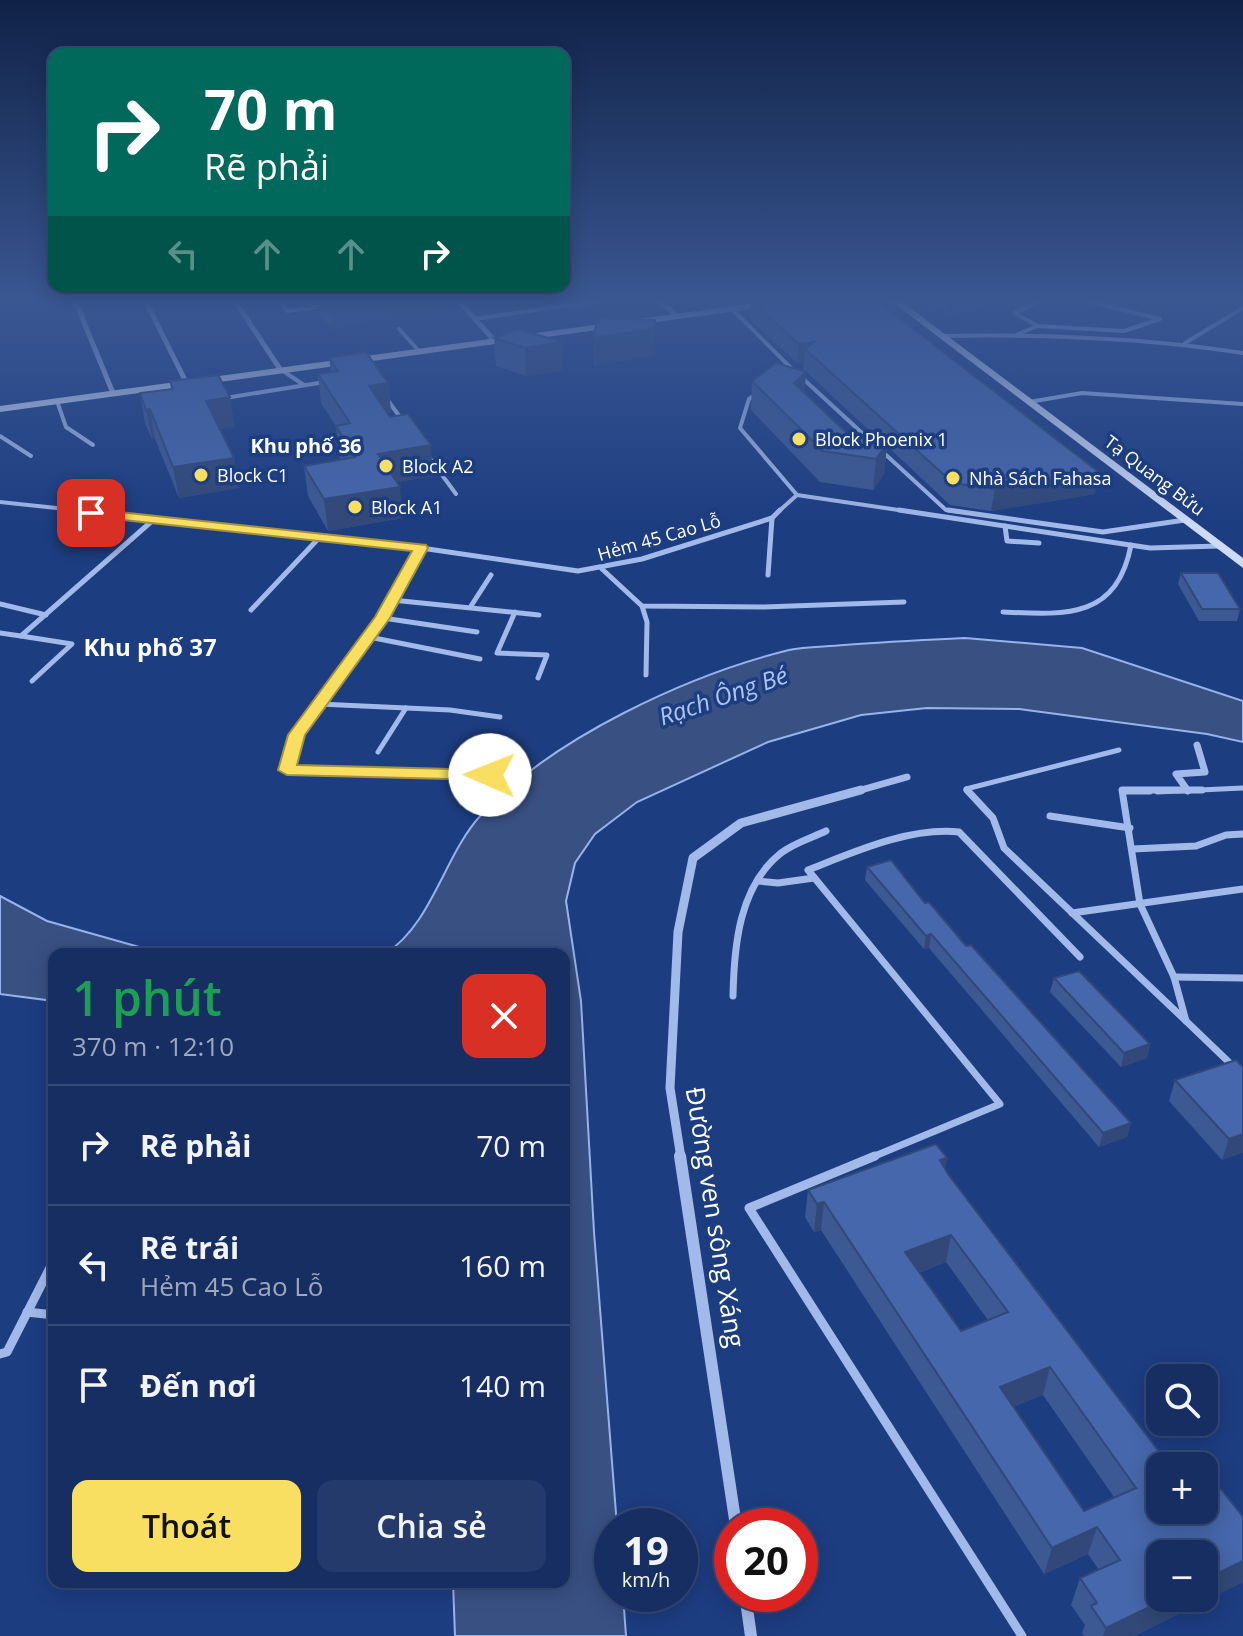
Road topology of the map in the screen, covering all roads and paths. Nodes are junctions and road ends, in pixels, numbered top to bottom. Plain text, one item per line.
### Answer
1 (105, 374) edge
2 (182, 374) edge
3 (241, 374) edge
4 (288, 374) edge
5 (789, 374) edge
6 (799, 374) edge
7 (992, 374) edge
8 (783, 378) edge
9 (330, 381) edge
10 (186, 382) junction
11 (304, 385) junction
12 (377, 387) edge
13 (760, 392) edge
14 (113, 393) junction
15 (213, 400) edge
16 (57, 401) junction
17 (1029, 402) junction
18 (1243, 404) edge
19 (0, 409) edge
20 (404, 422) edge
21 (0, 436) edge
22 (93, 445) dead end
23 (421, 446) edge
24 (31, 456) dead end
25 (456, 494) dead end
26 (797, 495) junction
27 (0, 502) edge
28 (772, 518) junction
29 (1185, 520) junction
30 (152, 521) junction
31 (1005, 526) junction
32 (318, 539) junction
33 (1039, 543) dead end
34 (1131, 545) junction
35 (1219, 546) junction
36 (421, 548) junction
37 (1243, 564) edge
38 (602, 569) junction
39 (491, 575) dead end
40 (768, 575) dead end
41 (392, 600) junction
42 (904, 602) dead end
43 (0, 604) edge
44 (471, 606) junction
45 (642, 606) junction
46 (251, 610) dead end
47 (515, 612) junction
48 (1003, 612) dead end
49 (46, 615) junction
50 (539, 615) dead end
51 (383, 618) junction
52 (477, 632) dead end
53 (0, 633) edge
54 (21, 636) junction
55 (369, 637) junction
56 (480, 659) dead end
57 (646, 675) dead end
58 (538, 678) dead end
59 (32, 681) dead end
60 (319, 704) junction
61 (406, 708) junction
62 (500, 717) dead end
63 (1197, 745) dead end
64 (1119, 750) dead end
65 (378, 752) dead end
66 (490, 775) dead end
67 (907, 777) dead end
68 (1243, 788) edge
69 (1188, 791) junction
70 (1050, 816) dead end
71 (1130, 828) junction
72 (826, 831) dead end
73 (1243, 834) edge
74 (1133, 849) junction
75 (814, 878) junction
76 (758, 881) junction
77 (1243, 889) edge
78 (1140, 904) junction
79 (1072, 913) junction
80 (1080, 957) dead end
81 (1174, 977) junction
82 (1243, 978) edge
83 (733, 996) dead end
84 (1186, 1021) junction
85 (1243, 1070) edge
86 (48, 1272) edge
87 (27, 1312) junction
88 (48, 1314) edge
89 (0, 1354) edge
90 (733, 1508) edge
91 (748, 1612) edge
92 (751, 1636) edge
93 (1022, 1636) edge

1 - 14 street
2 - 10 street
3 - 10 street
4 - 11 lane
5 - 8 lane
6 - 29 lane
7 - 17 street, Tạ Quang Bửu
9 - 11 lane
10 - 14 street
11 - 15 lane
12 - 20 lane
13 - 26 lane
14 - 16 street
16 - 19 street
16 - 22 lane
17 - 18 lane
17 - 29 street, Tạ Quang Bửu
21 - 24 lane
23 - 25 lane
26 - 28 lane, Hẻm 45 Cao Lỗ
26 - 31 lane
27 - 30 lane, Hẻm 45 Cao Lỗ
28 - 38 lane, Hẻm 45 Cao Lỗ
28 - 40 lane
29 - 35 street, Tạ Quang Bửu
30 - 32 lane, Hẻm 45 Cao Lỗ
30 - 49 lane
31 - 33 lane
31 - 34 lane
32 - 36 lane, Hẻm 45 Cao Lỗ
32 - 46 lane
34 - 35 lane
34 - 48 lane
35 - 37 street, Tạ Quang Bửu
36 - 38 lane, Hẻm 45 Cao Lỗ
36 - 41 lane
38 - 45 lane
39 - 44 lane
41 - 44 lane
41 - 51 lane
42 - 45 lane
43 - 49 lane
44 - 47 lane
45 - 57 lane
47 - 50 lane
47 - 58 lane
49 - 54 lane
51 - 52 lane
51 - 55 lane
53 - 54 lane
54 - 59 lane
55 - 56 lane
55 - 60 lane
60 - 61 lane
60 - 66 lane
61 - 62 lane
61 - 65 lane
63 - 69 street
64 - 79 lane
67 - 90 street, Đường ven sông Xáng
68 - 69 lane
69 - 71 lane
70 - 71 lane
71 - 74 lane
72 - 76 lane
73 - 74 lane
74 - 78 lane
75 - 76 lane
75 - 80 lane
75 - 93 lane
76 - 83 lane
77 - 78 lane
78 - 79 lane
78 - 81 lane
79 - 84 lane
81 - 82 lane
81 - 84 lane
84 - 85 lane
86 - 87 lane
87 - 88 lane
87 - 89 lane
91 - 92 street

